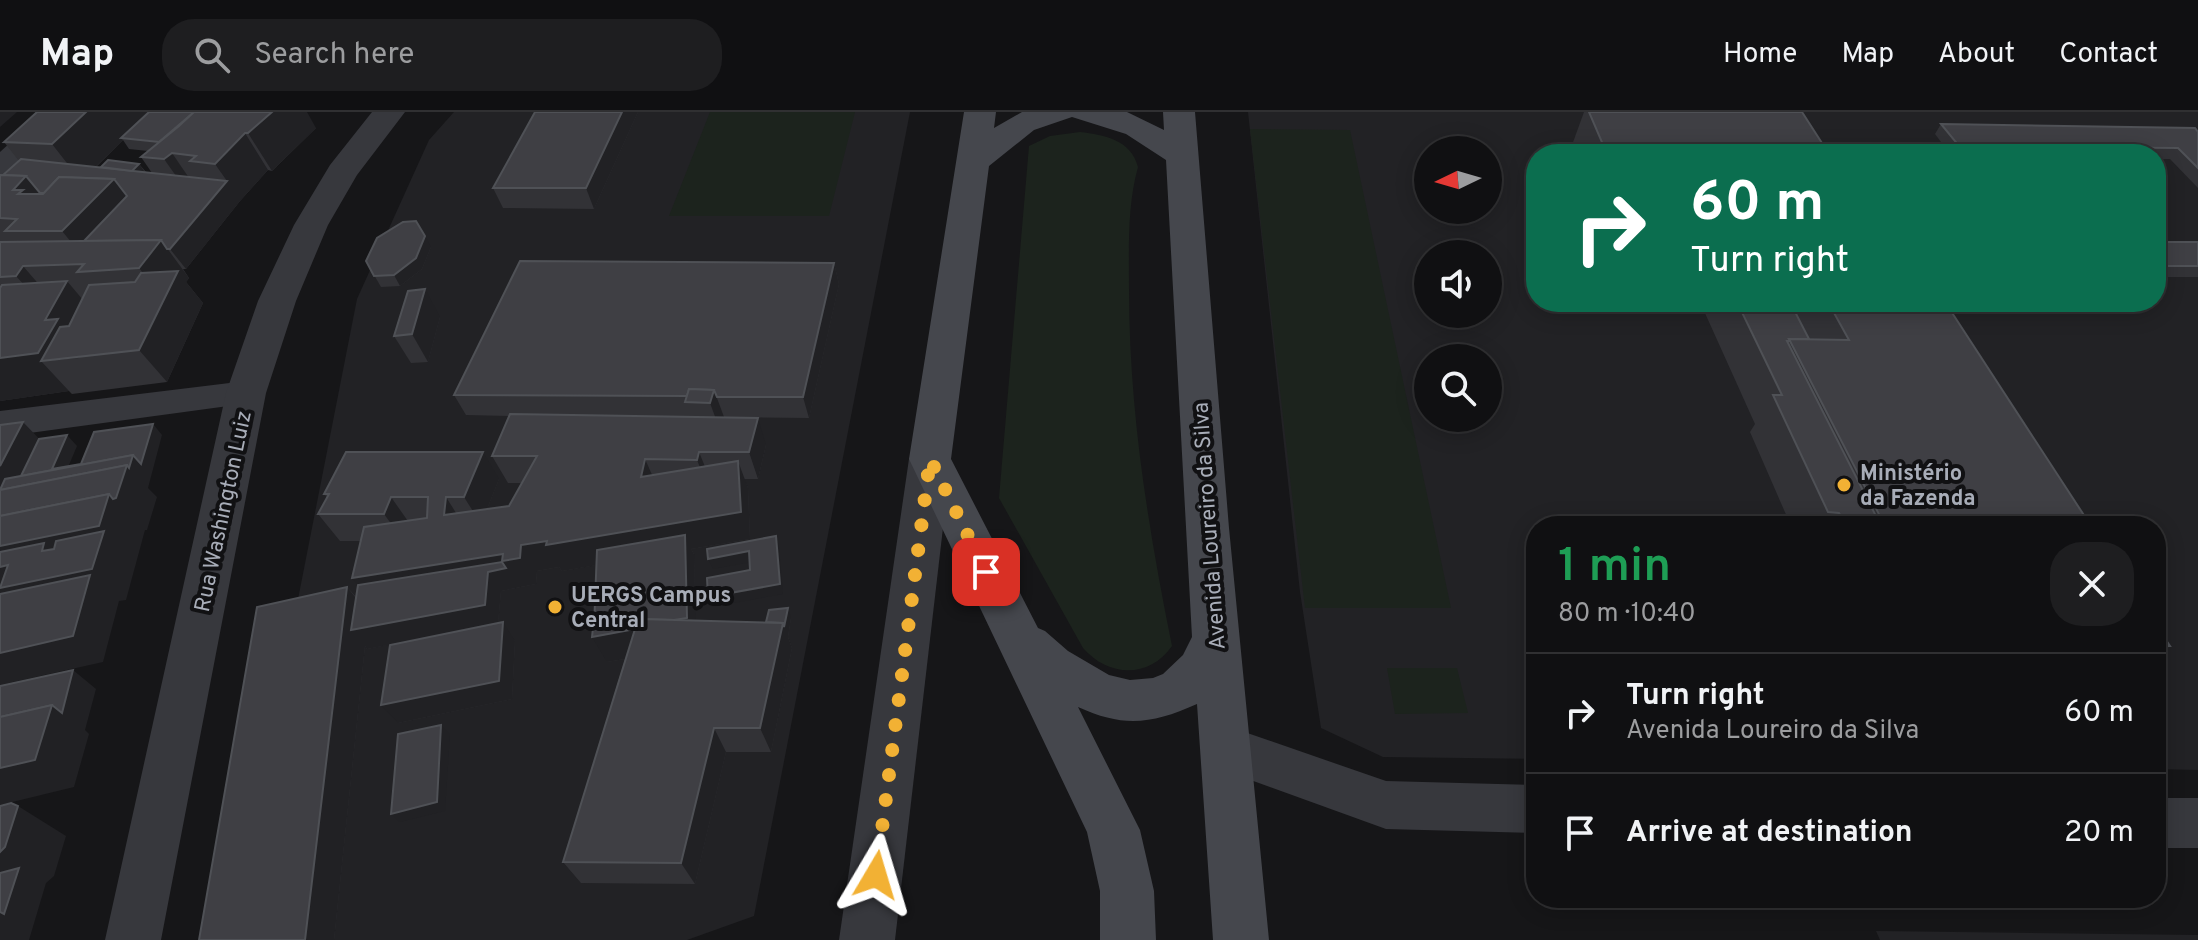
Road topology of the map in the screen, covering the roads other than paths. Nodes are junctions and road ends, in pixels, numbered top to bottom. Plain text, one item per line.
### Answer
1 (60, 112) edge
2 (980, 112) edge
3 (1060, 112) edge
4 (1085, 112) edge
5 (1179, 112) edge
6 (381, 113) edge
7 (1182, 157) junction
8 (973, 163) junction
9 (0, 167) edge
10 (246, 393) junction
11 (0, 424) edge
12 (930, 459) junction
13 (1013, 628) junction
14 (1216, 638) junction
15 (1227, 749) junction
16 (1526, 809) edge
17 (2166, 823) edge
18 (2198, 823) edge
19 (133, 940) edge
20 (867, 940) edge
21 (1128, 940) edge
22 (1241, 940) edge

1 - 9 street
2 - 8 main road
3 - 8 main road
4 - 7 main road
5 - 7 main road, Avenida Loureiro da Silva
6 - 10 street, Rua Washington Luiz
7 - 14 main road, Avenida Loureiro da Silva
8 - 12 main road
10 - 11 street
10 - 19 street, Rua Washington Luiz
12 - 13 main road
12 - 20 street
13 - 14 main road
13 - 21 main road
14 - 15 main road, Avenida Loureiro da Silva
15 - 16 street
15 - 22 main road, Avenida Loureiro da Silva
17 - 18 street

